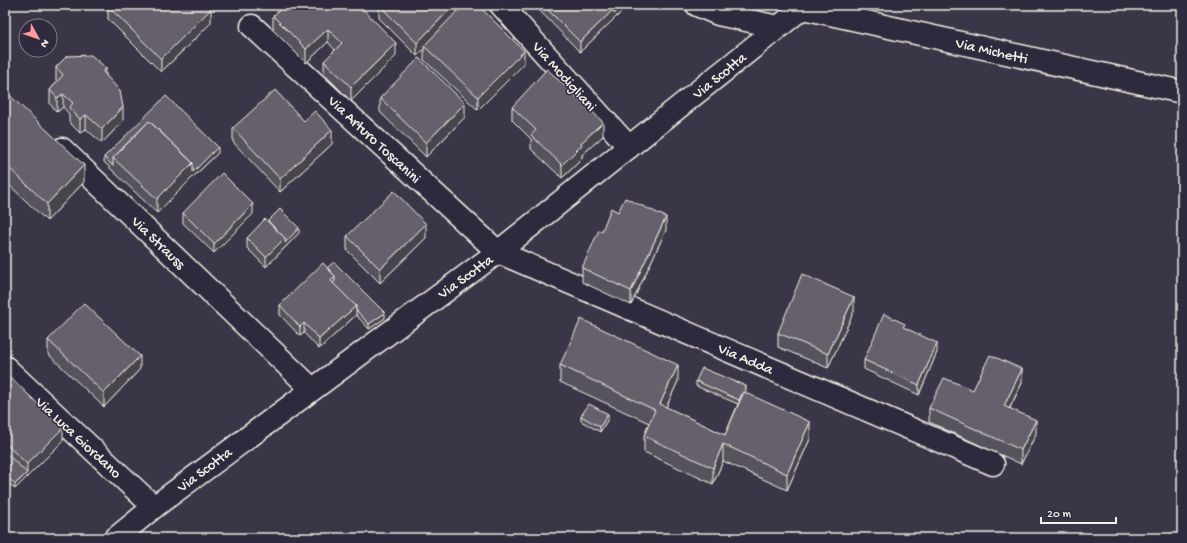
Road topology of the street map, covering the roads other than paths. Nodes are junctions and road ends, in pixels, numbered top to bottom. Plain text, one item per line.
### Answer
1 (502, 5) edge
2 (697, 5) edge
3 (805, 6) edge
4 (252, 26) dead end
5 (778, 27) junction
6 (1182, 92) edge
7 (50, 138) edge
8 (629, 147) junction
9 (498, 252) junction
10 (5, 367) edge
11 (312, 389) junction
12 (994, 464) dead end
13 (154, 507) junction
14 (116, 538) edge

1 - 8 street, Via Modigliani
2 - 5 street
3 - 5 street, Via Scotta
3 - 6 street, Via Michetti
4 - 9 street, Via Arturo Toscanini
5 - 8 street, Via Scotta
7 - 11 street, Via Strauss
8 - 9 street, Via Scotta
9 - 11 street, Via Scotta
9 - 12 street, Via Adda
10 - 13 street, Via Luca Giordano
11 - 13 street, Via Scotta
13 - 14 street, Via Scotta

